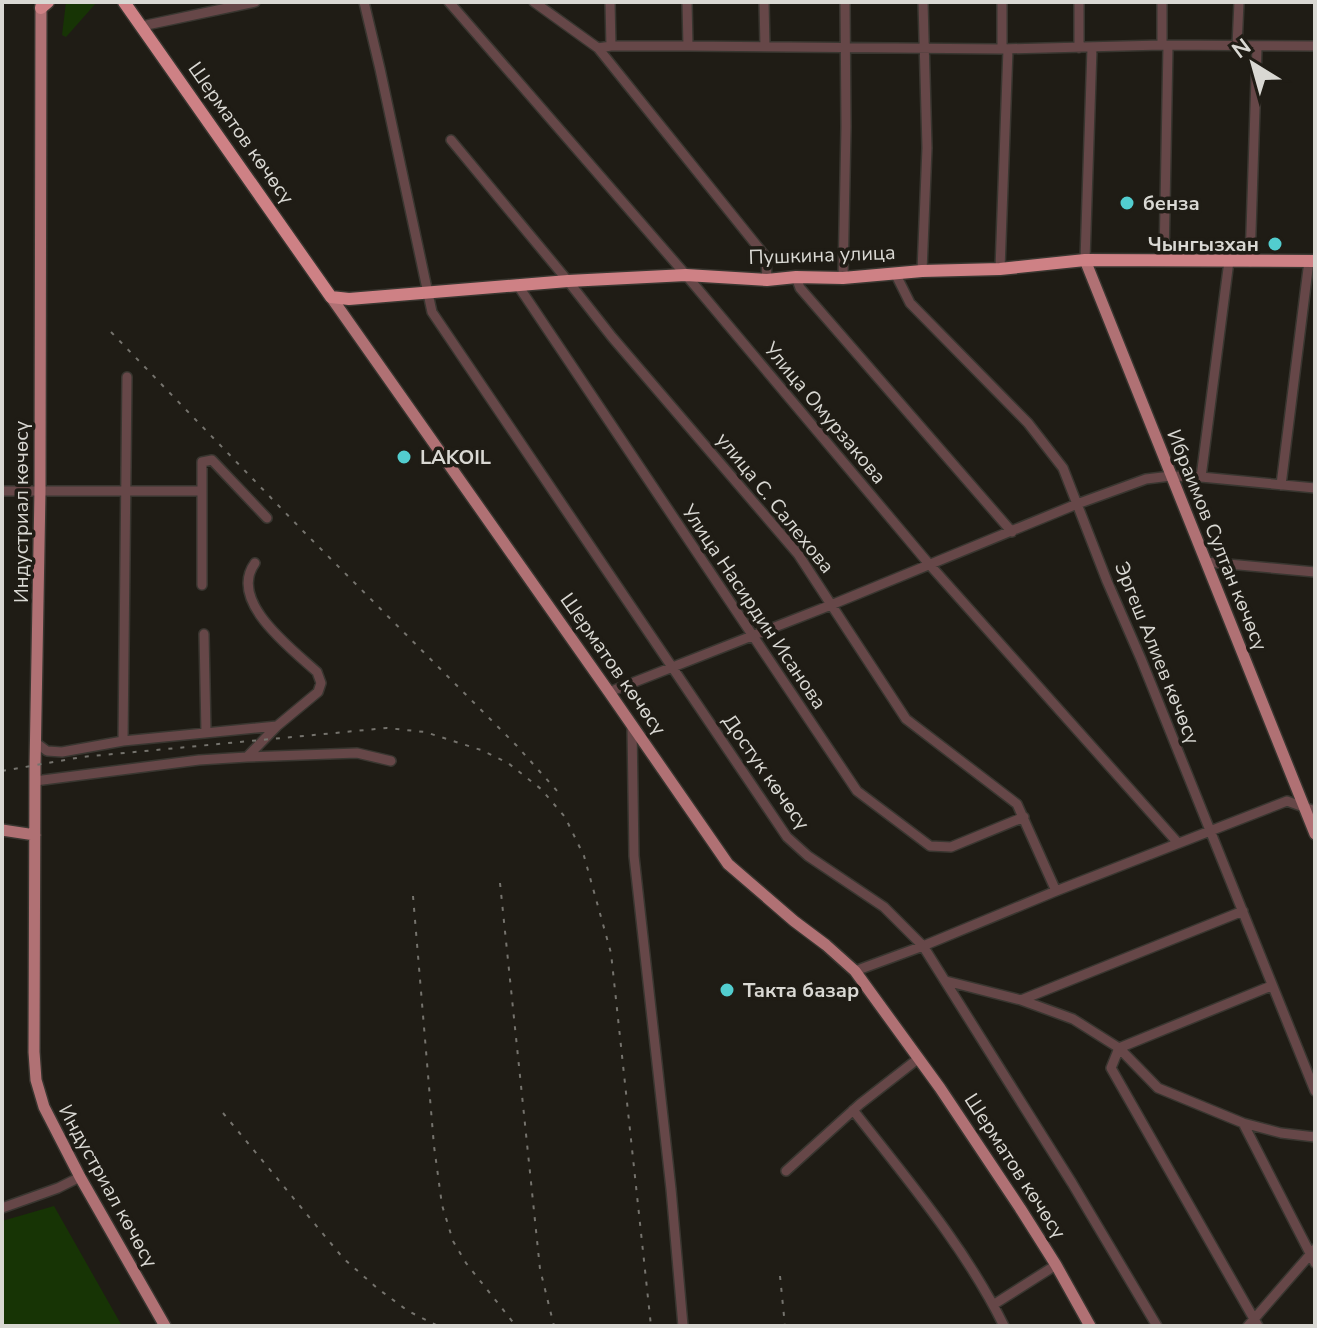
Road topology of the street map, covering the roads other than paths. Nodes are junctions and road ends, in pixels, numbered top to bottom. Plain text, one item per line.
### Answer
1 (124, 2) edge
2 (195, 2) edge
3 (255, 2) edge
4 (364, 2) edge
5 (449, 2) edge
6 (534, 2) edge
7 (610, 2) edge
8 (687, 2) edge
9 (764, 2) edge
10 (845, 2) edge
11 (923, 2) edge
12 (1002, 2) edge
13 (1079, 2) edge
14 (1162, 2) edge
15 (1239, 2) edge
16 (43, 4) edge
17 (198, 14) junction
18 (142, 26) junction
19 (611, 46) junction
20 (688, 46) junction
21 (1165, 46) junction
22 (1237, 46) junction
23 (1315, 46) edge
24 (765, 47) junction
25 (846, 47) junction
26 (1257, 47) junction
27 (598, 48) junction
28 (924, 48) junction
29 (1079, 48) junction
30 (1092, 48) junction
31 (1005, 49) junction
32 (451, 140) dead end
33 (1085, 260) junction
34 (1164, 260) junction
35 (1229, 261) junction
36 (1312, 261) edge
37 (1250, 262) junction
38 (1000, 269) junction
39 (922, 271) junction
40 (895, 273) junction
41 (686, 275) junction
42 (796, 277) junction
43 (843, 278) junction
44 (767, 280) junction
45 (568, 281) junction
46 (517, 284) junction
47 (426, 292) junction
48 (331, 297) junction
49 (127, 377) dead end
50 (1171, 476) junction
51 (1201, 477) junction
52 (1281, 485) junction
53 (1315, 488) edge
54 (2, 491) edge
55 (40, 491) junction
56 (126, 491) junction
57 (202, 491) junction
58 (1077, 504) junction
59 (267, 518) dead end
60 (1012, 532) junction
61 (1206, 562) junction
62 (255, 563) dead end
63 (929, 564) junction
64 (1315, 572) edge
65 (202, 585) dead end
66 (831, 605) junction
67 (204, 634) dead end
68 (751, 636) junction
69 (672, 667) junction
70 (609, 692) junction
71 (277, 726) junction
72 (632, 727) junction
73 (206, 733) junction
74 (123, 741) junction
75 (35, 742) junction
76 (247, 757) junction
77 (391, 761) dead end
78 (35, 781) junction
79 (1309, 809) edge
80 (1024, 817) junction
81 (2, 830) edge
82 (1211, 831) junction
83 (1315, 834) edge
84 (35, 835) junction
85 (1178, 843) junction
86 (1056, 891) junction
87 (1243, 911) junction
88 (923, 946) junction
89 (855, 971) junction
90 (946, 981) junction
91 (1271, 986) junction
92 (1021, 1000) junction
93 (1119, 1048) junction
94 (919, 1058) junction
95 (1315, 1091) edge
96 (853, 1110) junction
97 (1243, 1123) junction
98 (1315, 1137) edge
99 (786, 1171) dead end
100 (80, 1177) junction
101 (2, 1208) edge
102 (1313, 1255) edge
103 (1056, 1265) junction
104 (993, 1305) junction
105 (1254, 1324) edge
106 (165, 1326) edge
107 (683, 1326) edge
108 (1004, 1326) edge
109 (1090, 1326) edge
110 (1157, 1326) edge

1 - 18 highway, Шерматов көчөсү
2 - 17 street
3 - 17 street
4 - 47 street, Достук көчөсү
5 - 41 street, Улица Омурзакова
6 - 27 street
7 - 19 street
8 - 20 street
9 - 24 street
10 - 25 street
11 - 28 street
12 - 31 street
13 - 29 street
14 - 21 street
15 - 22 street
16 - 55 main road, Индустриал көчөсү
17 - 18 street
18 - 48 highway, Шерматов көчөсү
19 - 20 street
19 - 27 street
20 - 24 street
21 - 22 street
21 - 30 street
21 - 34 street
22 - 26 street
23 - 26 street
24 - 25 street
25 - 28 street
25 - 43 street
26 - 37 street
27 - 44 street
28 - 31 street
28 - 39 street
29 - 30 street
29 - 31 street
30 - 33 street
31 - 38 street
32 - 45 street, улица С. Салехова
33 - 34 highway, Пушкина улица
33 - 38 highway, Пушкина улица
33 - 50 main road, Ибраимов Султан көчөсү
34 - 35 highway, Пушкина улица
35 - 37 highway, Пушкина улица
35 - 51 street
36 - 37 highway, Пушкина улица
36 - 52 street
38 - 39 highway, Пушкина улица
39 - 40 highway, Пушкина улица
40 - 43 highway, Пушкина улица
40 - 58 street, Эргеш Алиев көчөсү
41 - 44 highway, Пушкина улица
41 - 45 highway, Пушкина улица
41 - 63 street, Улица Омурзакова
42 - 43 highway, Пушкина улица
42 - 44 highway, Пушкина улица
42 - 60 street
45 - 46 highway, Пушкина улица
45 - 66 street, улица С. Салехова
46 - 47 highway, Пушкина улица
46 - 68 street, Улица Насирдин Исанова
47 - 48 highway, Пушкина улица
47 - 69 street, Достук көчөсү
48 - 70 main road, Шерматов көчөсү
49 - 56 street
50 - 51 street
50 - 58 street
50 - 61 main road, Ибраимов Султан көчөсү
51 - 52 street
52 - 53 street
54 - 55 street
55 - 56 street
55 - 75 main road, Индустриал көчөсү
56 - 57 street
56 - 74 street
57 - 59 street
57 - 65 street
58 - 60 street
58 - 82 street, Эргеш Алиев көчөсү
60 - 63 street
61 - 64 street
61 - 79 main road, Ибраимов Султан көчөсү
62 - 71 street
63 - 66 street
63 - 85 street, Улица Омурзакова
66 - 68 street
66 - 80 street, улица С. Салехова
67 - 73 street
68 - 69 street
68 - 80 street, Улица Насирдин Исанова
69 - 70 street
69 - 88 street, Достук көчөсү
70 - 72 main road, Шерматов көчөсү
71 - 73 street
71 - 76 street
72 - 89 main road, Шерматов көчөсү
72 - 107 street
73 - 74 street
74 - 75 street
75 - 78 main road, Индустриал көчөсү
76 - 77 street
76 - 78 street
78 - 84 main road, Индустриал көчөсү
79 - 82 street
79 - 83 main road, Ибраимов Султан көчөсү
80 - 86 street, улица С. Салехова
81 - 84 main road
82 - 85 street
82 - 87 street, Эргеш Алиев көчөсү
84 - 100 main road, Индустриал көчөсү
85 - 86 street
86 - 88 street
87 - 91 street, Эргеш Алиев көчөсү
87 - 92 street
88 - 89 street
88 - 90 street, Достук көчөсү
89 - 94 main road, Шерматов көчөсү
90 - 92 street
90 - 110 street, Достук көчөсү
91 - 93 street
91 - 95 street, Эргеш Алиев көчөсү
92 - 93 street
93 - 97 street
93 - 105 street
94 - 96 street
94 - 103 main road, Шерматов көчөсү
96 - 99 street
96 - 104 street
97 - 98 street
97 - 102 street
100 - 101 street
100 - 106 main road, Индустриал көчөсү
102 - 105 street
103 - 104 street
103 - 109 main road, Шерматов көчөсү
104 - 108 street

